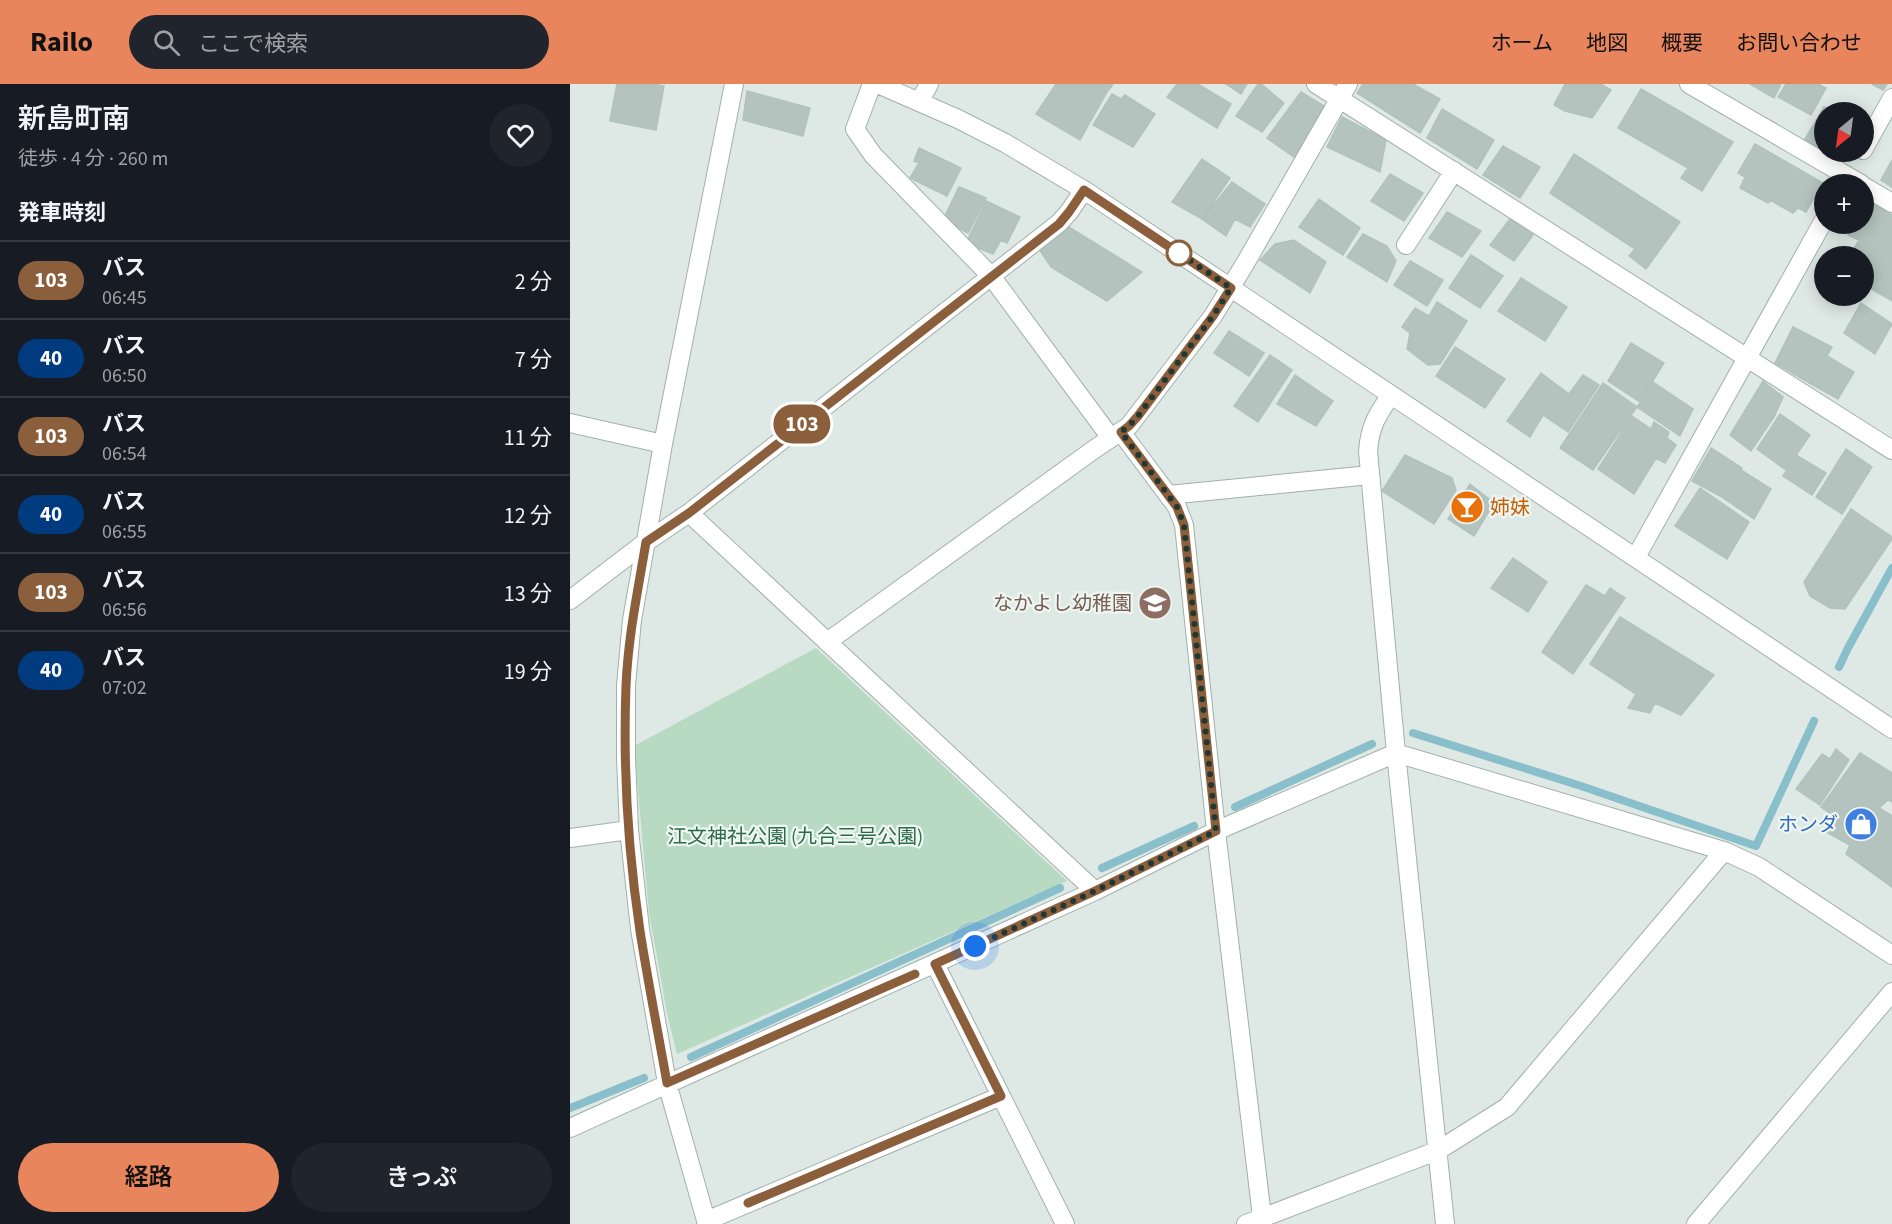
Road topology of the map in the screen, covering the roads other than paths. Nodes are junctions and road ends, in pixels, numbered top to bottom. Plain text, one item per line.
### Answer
1 (734, 84) edge
2 (873, 84) edge
3 (878, 84) edge
4 (929, 84) edge
5 (1316, 84) edge
6 (1689, 84) edge
7 (1344, 91) edge
8 (1892, 98) edge
9 (920, 101) junction
10 (1874, 131) edge
11 (1454, 171) junction
12 (1839, 174) edge
13 (1084, 190) junction
14 (1874, 193) edge
15 (1892, 202) edge
16 (1816, 234) edge
17 (1406, 245) dead end
18 (991, 276) junction
19 (1231, 288) junction
20 (1747, 358) junction
21 (1391, 394) junction
22 (570, 423) edge
23 (1116, 435) junction
24 (663, 444) junction
25 (1892, 450) edge
26 (1370, 475) junction
27 (1168, 495) junction
28 (689, 513) junction
29 (646, 542) junction
30 (1636, 557) junction
31 (570, 600) edge
32 (827, 642) junction
33 (1892, 729) edge
34 (1396, 753) junction
35 (629, 830) junction
36 (1216, 831) junction
37 (570, 838) edge
38 (1724, 851) junction
39 (1095, 891) junction
40 (1892, 955) edge
41 (935, 964) junction
42 (1892, 992) edge
43 (667, 1083) junction
44 (1001, 1096) junction
45 (570, 1128) edge
46 (1438, 1150) junction
47 (1254, 1220) edge
48 (706, 1222) edge
49 (1065, 1224) edge
50 (1445, 1224) edge
51 (1696, 1224) edge

1 - 24 street
2 - 18 street
3 - 9 street
4 - 9 street
5 - 7 street
6 - 12 street
7 - 11 street
7 - 19 street
8 - 10 street
9 - 13 street
11 - 17 street
11 - 20 street
13 - 18 street
13 - 19 street
14 - 15 street
16 - 20 street
18 - 23 street
18 - 28 street
19 - 21 street
19 - 23 street
20 - 25 street
20 - 30 street
21 - 26 street
21 - 30 street
22 - 24 street
23 - 27 street
23 - 32 street
24 - 29 street
26 - 27 street
26 - 34 street
27 - 36 street
28 - 29 street
28 - 32 street
29 - 31 street
29 - 35 street
30 - 33 street
32 - 39 street
34 - 36 street
34 - 38 street
34 - 46 street
35 - 37 street
35 - 43 street
36 - 39 street
36 - 47 street
38 - 40 street
38 - 46 street
39 - 41 street
41 - 43 street
41 - 44 street
42 - 51 street
43 - 45 street
43 - 48 street
44 - 48 street
44 - 49 street
46 - 47 street
46 - 50 street

